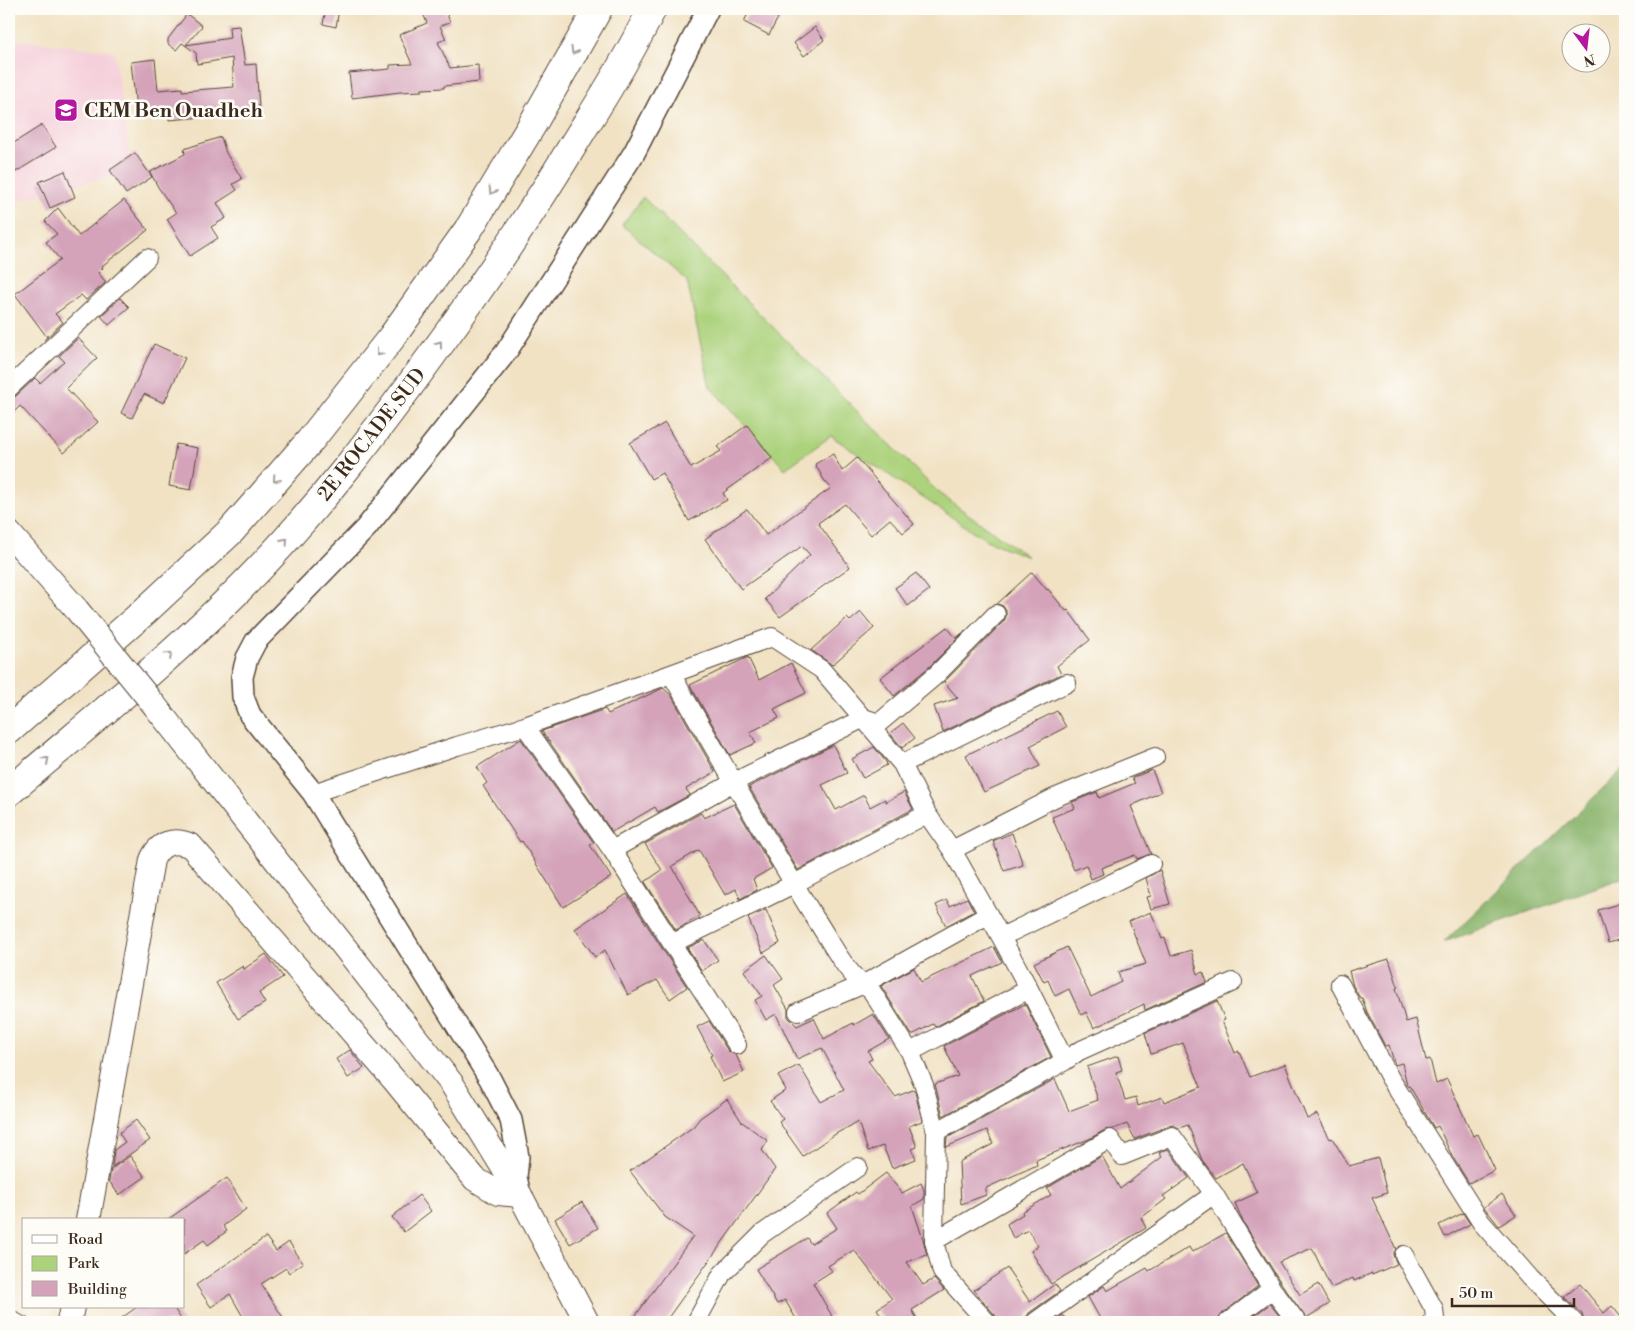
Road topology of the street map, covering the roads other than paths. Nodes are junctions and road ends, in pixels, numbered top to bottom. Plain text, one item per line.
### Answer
1 (598, 9) edge
2 (652, 9) edge
3 (708, 9) edge
4 (147, 258) dead end
5 (9, 388) edge
6 (9, 533) edge
7 (996, 614) dead end
8 (672, 674) junction
9 (1067, 683) dead end
10 (864, 718) junction
11 (525, 726) junction
12 (9, 730) edge
13 (1154, 757) dead end
14 (902, 764) junction
15 (734, 782) junction
16 (9, 792) edge
17 (313, 793) junction
18 (928, 814) junction
19 (612, 850) junction
20 (952, 850) junction
21 (1151, 864) dead end
22 (794, 884) junction
23 (988, 915) junction
24 (1000, 937) junction
25 (672, 943) junction
26 (1233, 982) dead end
27 (1340, 984) dead end
28 (862, 985) junction
29 (1029, 989) junction
30 (798, 1012) dead end
31 (736, 1045) dead end
32 (910, 1052) junction
33 (1064, 1061) junction
34 (936, 1132) junction
35 (858, 1167) dead end
36 (1214, 1194) junction
37 (520, 1196) junction
38 (88, 1218) edge
39 (934, 1241) junction
40 (1404, 1254) dead end
41 (1272, 1289) junction
42 (72, 1308) edge
43 (9, 1314) edge
44 (24, 1322) edge
45 (69, 1322) edge
46 (587, 1322) edge
47 (696, 1322) edge
48 (987, 1322) edge
49 (1035, 1322) edge
50 (1228, 1322) edge
51 (1297, 1322) edge
52 (1433, 1322) edge
53 (1574, 1322) edge

1 -> 12 highway
16 -> 2 highway, 2E ROCADE SUD
3 - 17 street
4 - 5 street
6 - 37 main road, bridge
7 - 10 street
8 - 10 street
8 - 11 street
8 - 15 street
9 - 14 street
10 - 14 street
10 - 15 street
11 - 17 street
11 - 19 street
13 - 20 street
14 - 18 street
15 - 19 street
15 - 22 street
17 - 37 street
18 - 20 street
18 - 22 street
19 - 25 street
20 - 23 street
21 - 24 street
22 - 25 street
22 - 28 street
23 - 24 street
23 - 28 street
24 - 29 street
25 - 31 street
26 - 33 street
27 - 53 street
28 - 30 street
28 - 32 street
29 - 32 street
29 - 33 street
32 - 34 street
33 - 34 street
34 - 39 street
35 - 47 street
36 - 39 street
36 - 41 street
36 - 49 street
37 - 38 main road
37 - 46 main road
39 - 48 street
40 - 52 street
41 - 50 street
41 - 51 street
42 - 45 main road
43 - 44 lane

